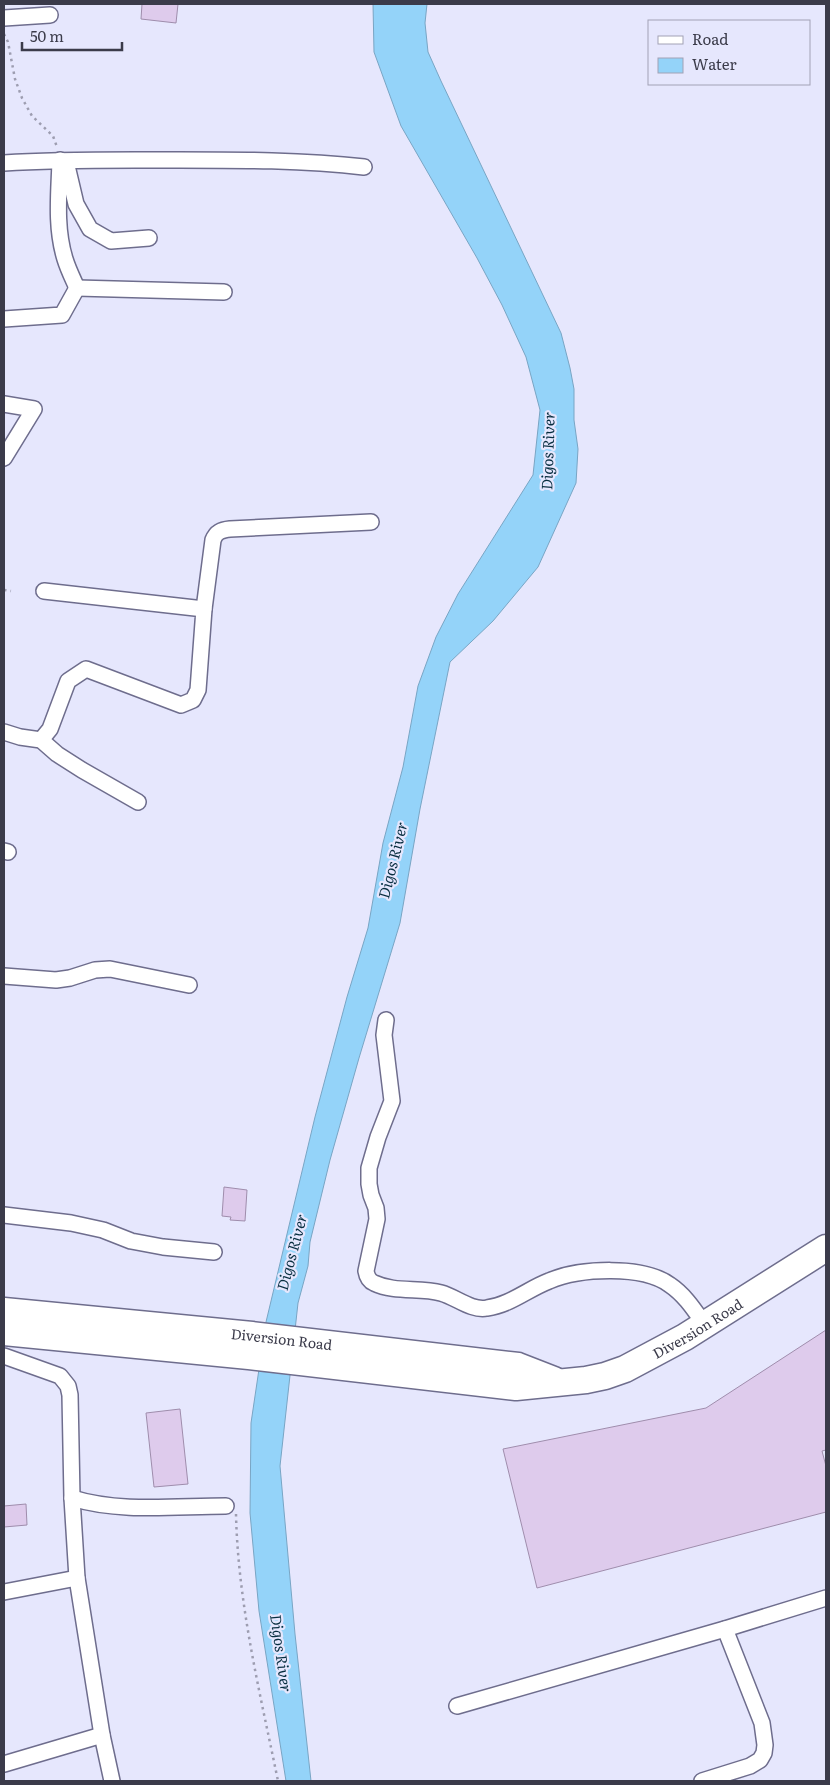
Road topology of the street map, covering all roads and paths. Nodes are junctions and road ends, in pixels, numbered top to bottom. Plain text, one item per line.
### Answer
1 (50, 15) dead end
2 (4, 18) edge
3 (4, 34) edge
4 (60, 160) junction
5 (4, 163) edge
6 (364, 167) dead end
7 (149, 238) dead end
8 (77, 288) junction
9 (224, 292) dead end
10 (4, 319) edge
11 (4, 404) edge
12 (4, 458) edge
13 (371, 522) dead end
14 (4, 590) edge
15 (11, 591) dead end
16 (44, 591) dead end
17 (204, 609) junction
18 (4, 732) edge
19 (41, 740) junction
20 (138, 802) dead end
21 (4, 976) edge
22 (189, 985) dead end
23 (386, 1020) dead end
24 (4, 1215) edge
25 (826, 1248) edge
26 (214, 1252) dead end
27 (4, 1311) edge
28 (705, 1325) junction
29 (4, 1332) edge
30 (250, 1345) junction
31 (4, 1356) edge
32 (72, 1498) junction
33 (231, 1506) joint
34 (78, 1578) junction
35 (4, 1592) edge
36 (826, 1598) edge
37 (725, 1629) junction
38 (457, 1706) dead end
39 (102, 1735) junction
40 (4, 1764) edge
41 (112, 1781) edge
42 (278, 1781) edge
43 (702, 1781) edge

1 - 2 street
3 - 4 path
4 - 5 street
4 - 6 street
4 - 7 street
4 - 8 street
8 - 9 street
8 - 10 street
11 - 12 street
13 - 17 street
14 - 15 path
16 - 17 street
17 - 19 street
18 - 19 street
19 - 20 street
21 - 22 street
23 - 28 street
24 - 26 street
25 - 28 highway, Diversion Road
27 - 30 highway, Diversion Road
28 - 30 highway, Diversion Road
29 - 30 highway, Diversion Road
31 - 32 street
32 - 33 street
32 - 34 street
33 - 42 path
34 - 35 street
34 - 39 street
36 - 37 street
37 - 38 street
37 - 43 street
39 - 40 street
39 - 41 street

